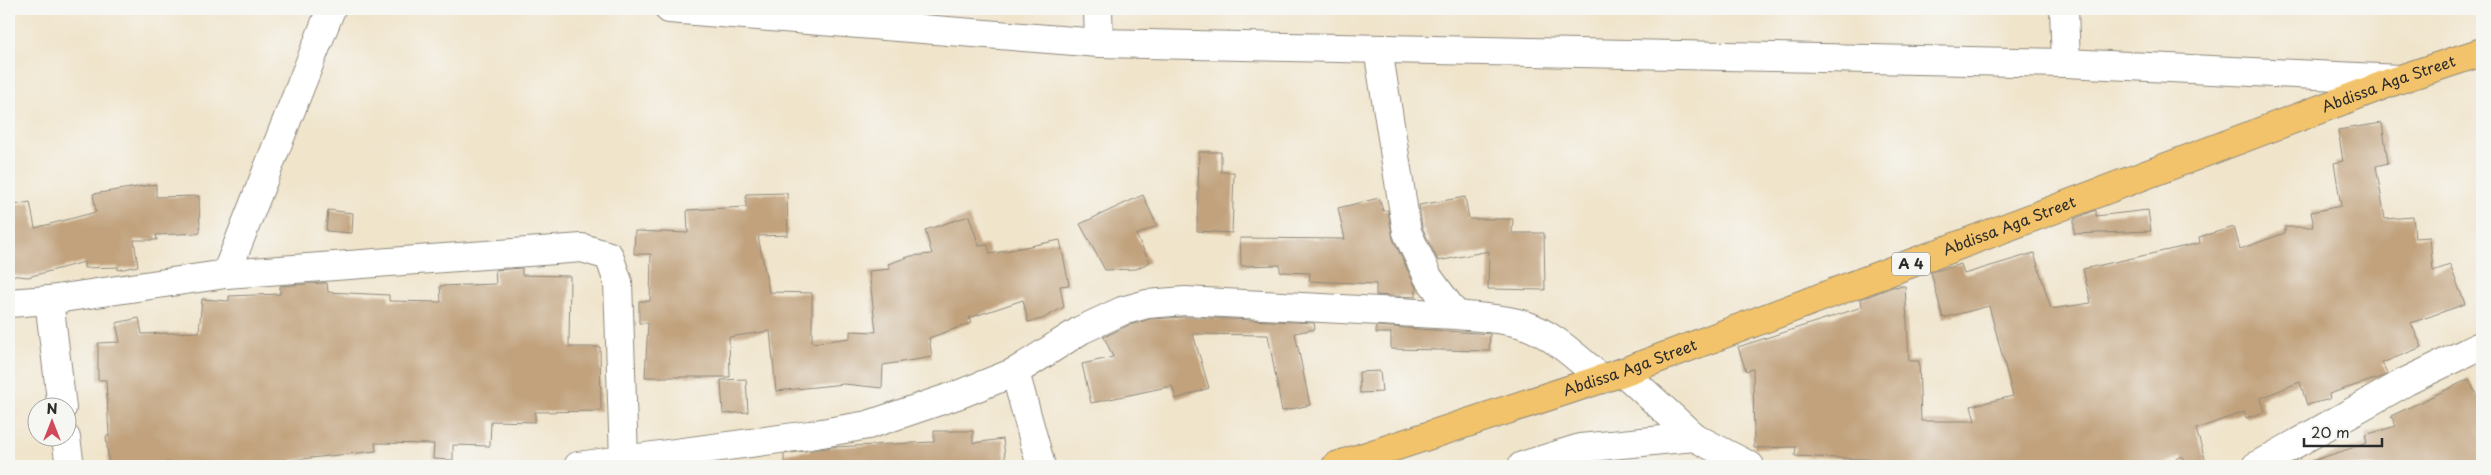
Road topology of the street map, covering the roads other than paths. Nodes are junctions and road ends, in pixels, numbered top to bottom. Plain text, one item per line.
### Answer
1 (331, 9) edge
2 (669, 9) edge
3 (1098, 9) edge
4 (2064, 9) edge
5 (1099, 43) junction
6 (1378, 49) junction
7 (2482, 52) edge
8 (2066, 63) junction
9 (2400, 79) junction
10 (226, 274) junction
11 (49, 300) junction
12 (9, 303) edge
13 (1456, 315) junction
14 (2482, 345) edge
15 (1015, 372) junction
16 (1612, 375) junction
17 (61, 398) edge
18 (1694, 436) junction
19 (67, 448) edge
20 (624, 459) junction
21 (70, 466) edge
22 (578, 466) edge
23 (1041, 466) edge
24 (1336, 466) edge
25 (1522, 466) edge
26 (1750, 466) edge
27 (2256, 466) edge

1 - 10 street
2 - 5 street
3 - 5 street
4 - 8 street
5 - 6 street
6 - 8 street
6 - 13 street
7 - 9 highway, Abdissa Aga Street / A 4
8 - 9 street
9 - 16 highway, Abdissa Aga Street / A 4
10 - 11 street
10 - 20 street
11 - 12 street
11 - 17 street
13 - 15 street
13 - 16 street
14 - 27 street
15 - 20 street
15 - 23 street
16 - 18 street
16 - 24 highway, Abdissa Aga Street / A 4
18 - 25 street
18 - 26 street
19 - 21 street
20 - 22 street

